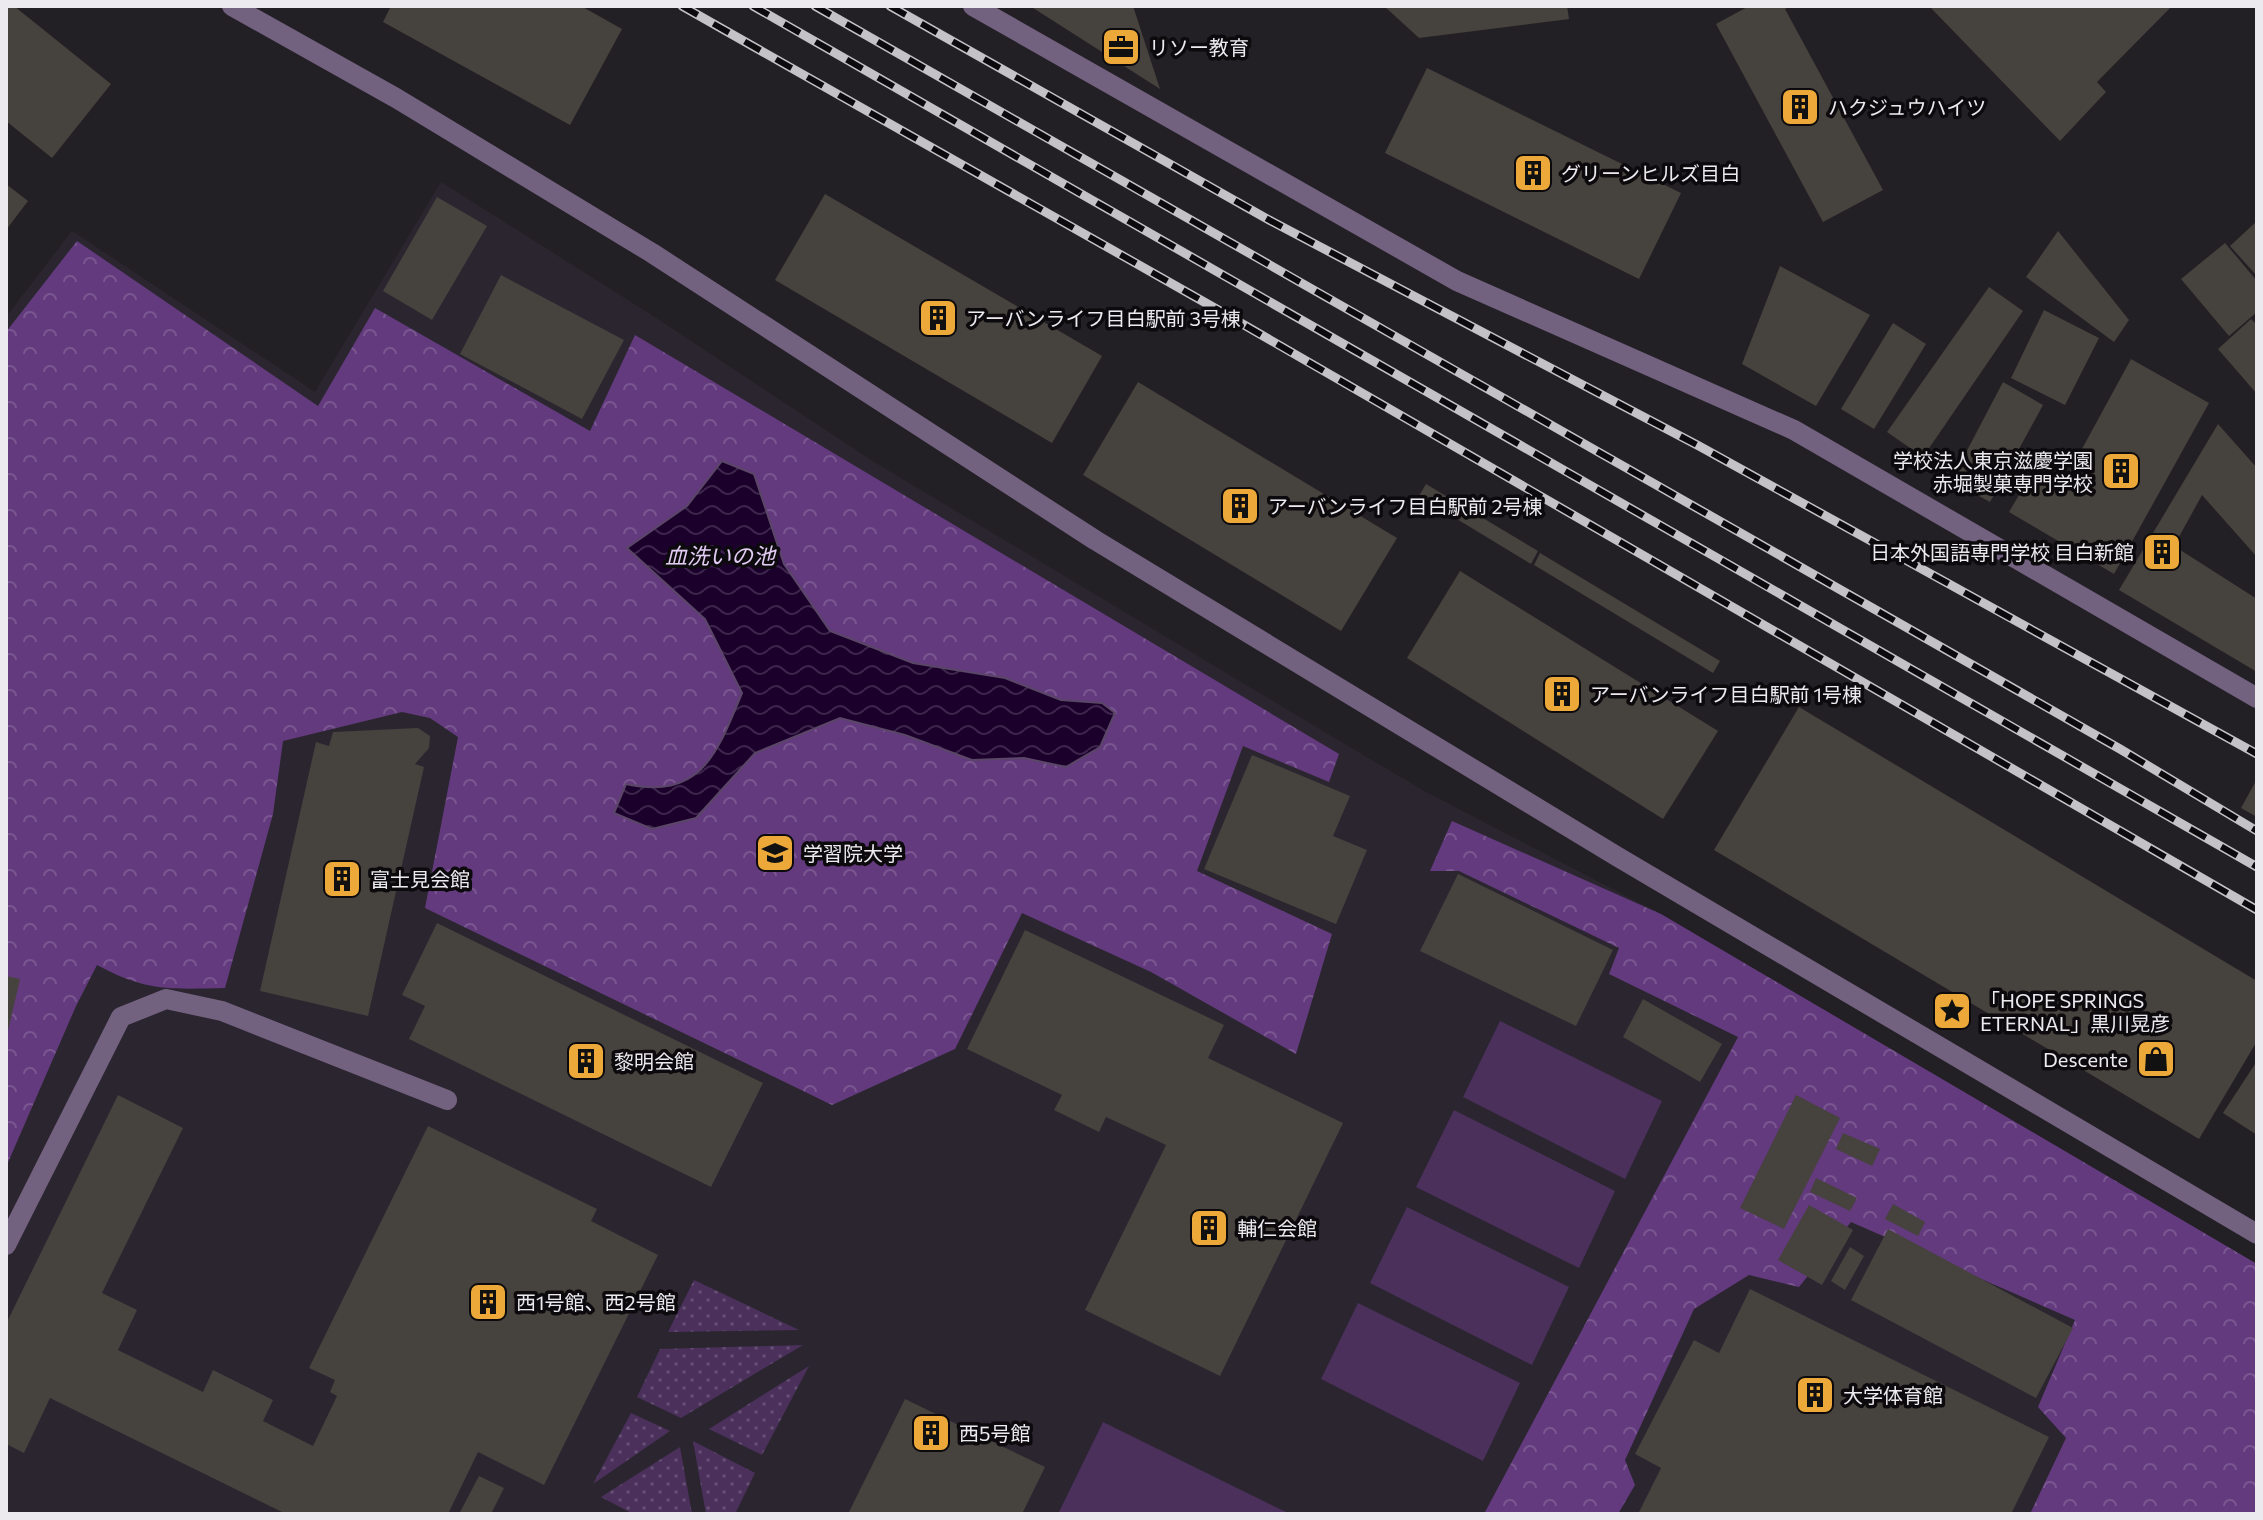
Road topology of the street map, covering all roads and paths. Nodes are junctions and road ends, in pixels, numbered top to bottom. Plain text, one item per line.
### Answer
1 (232, 6) edge
2 (973, 6) edge
3 (2257, 698) edge
4 (447, 1100) dead end
5 (2257, 1234) edge
6 (6, 1245) edge

1 - 5 street
2 - 3 street
4 - 6 street

